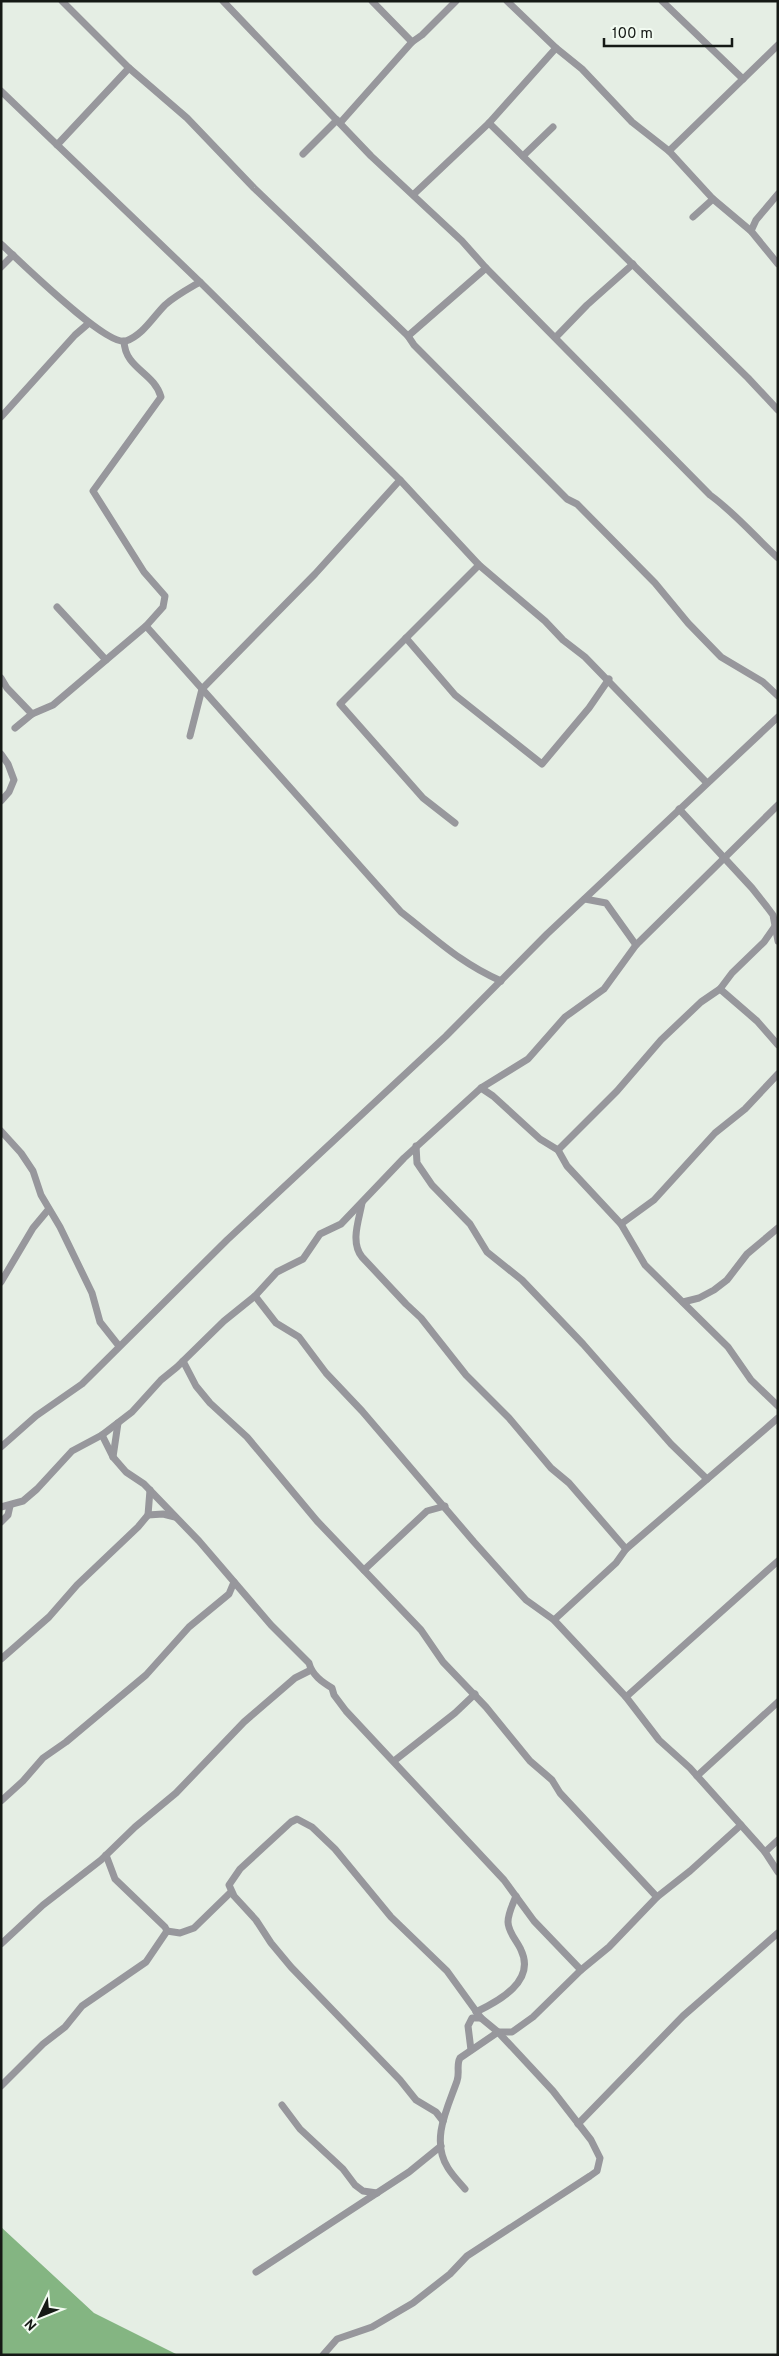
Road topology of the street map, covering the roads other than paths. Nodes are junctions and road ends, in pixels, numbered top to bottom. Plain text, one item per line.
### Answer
1 (62, 1) edge
2 (223, 1) edge
3 (372, 1) edge
4 (456, 1) edge
5 (507, 1) edge
6 (662, 1) edge
7 (412, 42) junction
8 (778, 45) edge
9 (556, 48) junction
10 (129, 68) junction
11 (743, 78) junction
12 (1, 91) edge
13 (338, 121) junction
14 (489, 123) junction
15 (553, 127) dead end
16 (56, 145) junction
17 (669, 151) junction
18 (303, 154) dead end
19 (523, 156) junction
20 (414, 194) junction
21 (778, 194) edge
22 (713, 199) junction
23 (693, 217) dead end
24 (751, 231) junction
25 (1, 244) edge
26 (13, 256) junction
27 (633, 264) junction
28 (778, 264) edge
29 (1, 267) edge
30 (486, 268) junction
31 (200, 282) junction
32 (89, 323) junction
33 (408, 336) junction
34 (556, 337) junction
35 (124, 342) junction
36 (778, 410) edge
37 (1, 417) edge
38 (400, 480) junction
39 (778, 558) edge
40 (479, 565) junction
41 (57, 606) dead end
42 (146, 626) junction
43 (406, 638) junction
44 (106, 660) junction
45 (1, 678) edge
46 (609, 679) junction
47 (202, 689) junction
48 (778, 696) edge
49 (32, 714) junction
50 (778, 716) edge
51 (15, 728) dead end
52 (190, 736) dead end
53 (1, 754) edge
54 (706, 782) junction
55 (1, 801) edge
56 (778, 805) edge
57 (679, 809) junction
58 (455, 823) dead end
59 (725, 859) junction
60 (585, 899) junction
61 (776, 924) edge
62 (778, 941) edge
63 (636, 945) junction
64 (502, 981) junction
65 (720, 989) junction
66 (778, 1044) edge
67 (778, 1074) edge
68 (491, 1081) junction
69 (480, 1088) junction
70 (493, 1096) junction
71 (1, 1131) edge
72 (416, 1146) junction
73 (558, 1150) junction
74 (404, 1158) junction
75 (417, 1163) junction
76 (363, 1201) junction
77 (48, 1210) junction
78 (621, 1224) junction
79 (778, 1228) edge
80 (1, 1282) edge
81 (255, 1296) junction
82 (699, 1298) junction
83 (683, 1302) junction
84 (694, 1315) junction
85 (119, 1346) junction
86 (184, 1361) junction
87 (778, 1406) edge
88 (778, 1418) edge
89 (118, 1423) junction
90 (102, 1435) junction
91 (1, 1447) edge
92 (113, 1457) junction
93 (707, 1479) junction
94 (150, 1490) junction
95 (10, 1506) junction
96 (445, 1506) junction
97 (1, 1508) edge
98 (148, 1515) junction
99 (175, 1518) junction
100 (1, 1522) edge
101 (626, 1549) junction
102 (778, 1561) edge
103 (364, 1570) junction
104 (234, 1582) junction
105 (229, 1594) junction
106 (244, 1594) junction
107 (554, 1620) junction
108 (1, 1659) edge
109 (311, 1670) junction
110 (475, 1694) junction
111 (626, 1697) junction
112 (778, 1702) edge
113 (394, 1761) junction
114 (697, 1776) junction
115 (1, 1802) edge
116 (741, 1826) junction
117 (778, 1840) edge
118 (765, 1852) junction
119 (106, 1855) junction
120 (778, 1872) edge
121 (230, 1892) junction
122 (516, 1896) junction
123 (657, 1897) junction
124 (167, 1931) junction
125 (778, 1933) edge
126 (1, 1944) edge
127 (581, 1970) junction
128 (479, 2015) junction
129 (498, 2032) junction
130 (471, 2050) junction
131 (1, 2086) edge
132 (282, 2105) dead end
133 (446, 2108) junction
134 (436, 2112) junction
135 (443, 2121) junction
136 (578, 2124) junction
137 (441, 2146) junction
138 (465, 2189) dead end
139 (378, 2194) junction
140 (256, 2272) dead end
141 (323, 2355) edge

1 - 10 street
2 - 13 street
3 - 7 street
4 - 7 street
5 - 9 street
6 - 11 street
7 - 13 street
8 - 11 street
9 - 14 street
9 - 17 street
10 - 16 street
10 - 33 street
11 - 17 street
12 - 16 street
13 - 18 street
13 - 20 street
14 - 19 street
14 - 20 street
15 - 19 street
16 - 31 street
17 - 22 street
19 - 27 street
20 - 30 street
21 - 24 street
22 - 23 street
22 - 24 street
24 - 28 street
25 - 26 street
26 - 29 street
26 - 32 street
27 - 34 street
27 - 36 street
30 - 33 street
30 - 34 street
31 - 35 street
31 - 38 street
32 - 35 street
32 - 37 street
33 - 48 street
34 - 39 street
35 - 42 street
38 - 40 street
38 - 47 street
40 - 43 street
40 - 46 street
41 - 44 street
42 - 44 street
42 - 47 street
43 - 46 street
43 - 58 street
44 - 49 street
45 - 49 street
46 - 54 street
47 - 52 street
47 - 64 street
49 - 51 street
50 - 54 street
53 - 55 street
54 - 57 street
56 - 59 street
57 - 59 street
57 - 60 street
59 - 61 street
59 - 63 street
60 - 63 street
60 - 64 street
61 - 62 street
61 - 65 street
63 - 68 street
64 - 85 street
65 - 66 street
65 - 73 street
67 - 78 street
68 - 69 street
68 - 70 street
69 - 70 street
69 - 72 street
70 - 73 street
71 - 77 street
72 - 74 street
72 - 75 street
73 - 78 street
74 - 75 street
74 - 76 street
75 - 93 street
76 - 81 street
76 - 101 street
77 - 80 street
77 - 85 street
78 - 83 street
79 - 82 street
81 - 86 street
81 - 96 street
82 - 83 street
82 - 84 street
83 - 84 street
84 - 87 street
85 - 91 street
86 - 89 street
86 - 103 street
88 - 93 street
89 - 90 street
89 - 92 street
90 - 92 street
90 - 95 street
92 - 94 street
93 - 101 street
94 - 98 street
94 - 99 street
95 - 97 street
95 - 100 street
96 - 103 street
96 - 107 street
98 - 99 street
98 - 108 street
99 - 104 street
101 - 107 street
102 - 111 street
103 - 110 street
104 - 105 street
104 - 106 street
105 - 106 street
105 - 115 street
106 - 109 street
107 - 111 street
109 - 113 street
109 - 119 street
110 - 113 street
110 - 123 street
111 - 114 street
112 - 114 street
113 - 122 street
114 - 116 street
116 - 118 street
116 - 123 street
117 - 118 street
118 - 120 street
119 - 124 street
119 - 126 street
121 - 124 street
121 - 128 street
121 - 134 street
122 - 127 street
122 - 128 street
123 - 127 street
124 - 131 street
125 - 136 street
127 - 129 street
128 - 129 street
128 - 130 street
129 - 130 street
129 - 136 street
130 - 133 street
132 - 139 street
133 - 134 street
133 - 135 street
134 - 135 street
135 - 137 street
136 - 141 street
137 - 138 street
137 - 139 street
139 - 140 street

